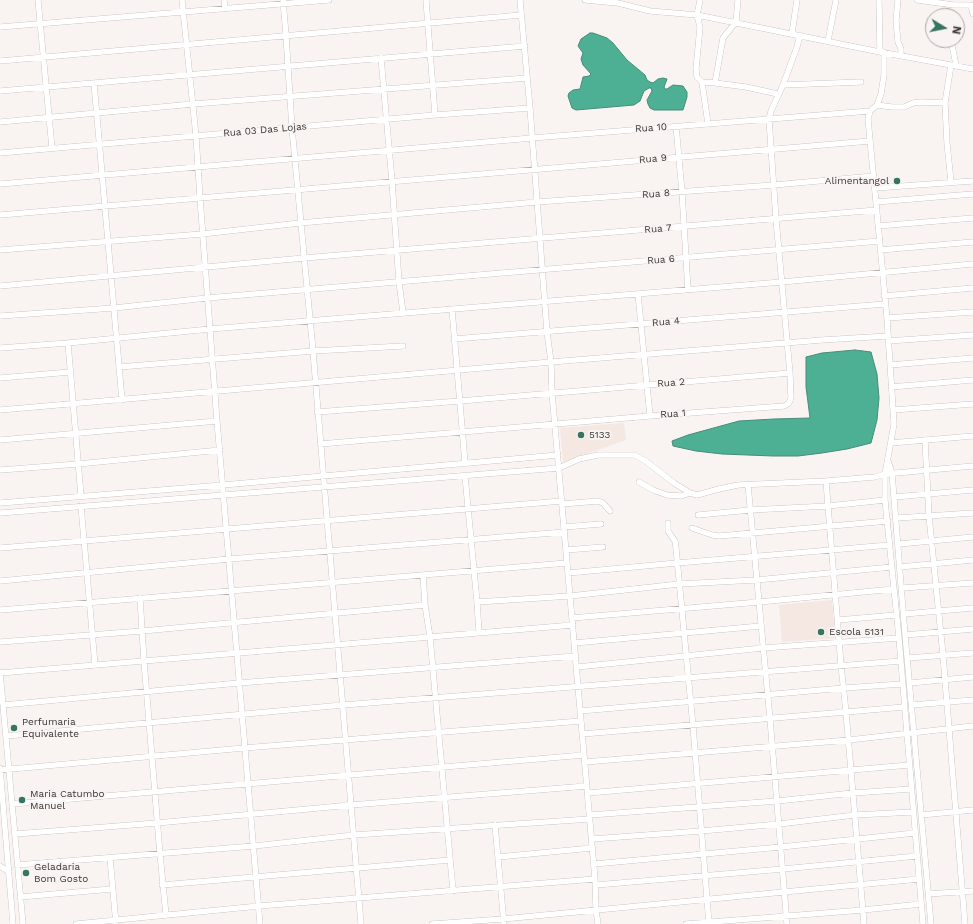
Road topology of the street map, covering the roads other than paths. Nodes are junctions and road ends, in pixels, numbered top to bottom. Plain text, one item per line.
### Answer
1 (38, 0) edge
2 (182, 0) edge
3 (224, 0) edge
4 (251, 0) edge
5 (329, 0) edge
6 (426, 0) edge
7 (520, 0) edge
8 (585, 0) edge
9 (700, 0) edge
10 (738, 0) edge
11 (798, 0) edge
12 (836, 0) edge
13 (879, 0) edge
14 (898, 0) edge
15 (917, 0) edge
16 (283, 2) edge
17 (618, 2) edge
18 (252, 6) junction
19 (225, 8) junction
20 (183, 12) junction
21 (973, 14) edge
22 (521, 15) junction
23 (697, 15) junction
24 (736, 22) junction
25 (428, 23) junction
26 (40, 24) junction
27 (0, 27) edge
28 (792, 33) junction
29 (286, 35) junction
30 (800, 35) junction
31 (828, 41) junction
32 (186, 45) junction
33 (525, 46) junction
34 (952, 48) edge
35 (882, 52) junction
36 (430, 54) junction
37 (901, 56) junction
38 (44, 57) junction
39 (381, 58) junction
40 (0, 61) edge
41 (953, 65) junction
42 (288, 67) junction
43 (973, 69) edge
44 (189, 75) junction
45 (527, 78) junction
46 (702, 82) junction
47 (861, 82) dead end
48 (94, 83) junction
49 (715, 83) junction
50 (783, 85) junction
51 (432, 86) junction
52 (47, 88) junction
53 (383, 89) junction
54 (0, 91) edge
55 (778, 94) junction
56 (290, 97) junction
57 (945, 102) junction
58 (193, 104) junction
59 (877, 105) junction
60 (530, 108) junction
61 (870, 111) junction
62 (97, 114) junction
63 (435, 115) junction
64 (50, 118) junction
65 (769, 119) junction
66 (386, 120) junction
67 (0, 122) edge
68 (708, 124) junction
69 (676, 126) junction
70 (292, 128) junction
71 (196, 136) junction
72 (532, 138) junction
73 (870, 140) junction
74 (100, 144) junction
75 (52, 148) junction
76 (771, 149) junction
77 (390, 150) junction
78 (0, 153) edge
79 (679, 157) junction
80 (295, 158) junction
81 (197, 168) junction
82 (535, 170) junction
83 (103, 176) junction
84 (874, 176) junction
85 (392, 181) junction
86 (973, 181) edge
87 (951, 182) junction
88 (0, 184) edge
89 (774, 185) junction
90 (875, 188) junction
91 (298, 189) junction
92 (682, 192) junction
93 (973, 194) edge
94 (200, 198) junction
95 (537, 202) junction
96 (876, 202) junction
97 (105, 206) junction
98 (877, 210) junction
99 (0, 215) edge
100 (395, 216) junction
101 (973, 218) edge
102 (776, 219) junction
103 (300, 223) junction
104 (878, 226) junction
105 (684, 227) junction
106 (202, 234) junction
107 (540, 239) junction
108 (108, 241) junction
109 (880, 241) junction
110 (973, 242) edge
111 (0, 250) edge
112 (397, 250) junction
113 (779, 250) junction
114 (880, 250) junction
115 (304, 258) junction
116 (686, 258) junction
117 (973, 264) edge
118 (205, 267) junction
119 (543, 270) junction
120 (882, 272) junction
121 (112, 276) junction
122 (399, 282) junction
123 (782, 282) junction
124 (0, 286) edge
125 (973, 288) edge
126 (688, 290) junction
127 (307, 291) junction
128 (638, 294) junction
129 (884, 296) junction
130 (207, 298) junction
131 (545, 301) junction
132 (885, 304) junction
133 (114, 308) junction
134 (452, 309) junction
135 (785, 312) junction
136 (973, 312) edge
137 (403, 313) junction
138 (0, 316) edge
139 (887, 318) junction
140 (309, 321) junction
141 (641, 324) junction
142 (210, 329) junction
143 (547, 332) junction
144 (973, 335) edge
145 (117, 338) junction
146 (454, 339) junction
147 (888, 339) junction
148 (68, 343) junction
149 (788, 343) junction
150 (403, 346) dead end
151 (0, 348) edge
152 (313, 351) junction
153 (644, 354) junction
154 (973, 358) edge
155 (212, 361) junction
156 (551, 362) junction
157 (890, 365) junction
158 (120, 368) junction
159 (457, 370) junction
160 (70, 372) junction
161 (790, 373) junction
162 (0, 378) edge
163 (973, 380) edge
164 (315, 382) junction
165 (647, 385) junction
166 (891, 387) junction
167 (215, 390) junction
168 (552, 393) junction
169 (122, 400) junction
170 (460, 401) junction
171 (73, 403) junction
172 (973, 404) edge
173 (0, 410) edge
174 (893, 410) junction
175 (317, 412) junction
176 (650, 416) junction
177 (217, 421) junction
178 (556, 425) junction
179 (463, 432) junction
180 (75, 434) junction
181 (973, 436) edge
182 (0, 440) edge
183 (925, 440) junction
184 (892, 443) junction
185 (320, 444) junction
186 (220, 450) junction
187 (558, 455) junction
188 (888, 461) junction
189 (465, 463) junction
190 (78, 464) junction
191 (973, 466) edge
192 (559, 468) junction
193 (0, 470) edge
194 (927, 470) junction
195 (892, 473) junction
196 (885, 474) junction
197 (323, 476) junction
198 (465, 476) junction
199 (826, 481) junction
200 (639, 482) dead end
201 (223, 485) junction
202 (748, 485) junction
203 (324, 488) junction
204 (973, 490) edge
205 (690, 493) junction
206 (929, 494) junction
207 (81, 496) junction
208 (224, 496) junction
209 (894, 497) junction
210 (885, 500) junction
211 (0, 503) edge
212 (562, 503) junction
213 (81, 506) junction
214 (828, 506) junction
215 (468, 509) junction
216 (750, 510) junction
217 (610, 511) dead end
218 (0, 513) edge
219 (973, 513) edge
220 (698, 515) dead end
221 (929, 516) junction
222 (897, 518) junction
223 (327, 521) junction
224 (888, 521) junction
225 (668, 523) dead end
226 (601, 524) dead end
227 (829, 526) junction
228 (692, 528) dead end
229 (226, 529) junction
230 (564, 529) junction
231 (753, 532) junction
232 (973, 537) edge
233 (471, 539) junction
234 (932, 541) junction
235 (84, 542) junction
236 (899, 544) junction
237 (890, 545) junction
238 (604, 547) dead end
239 (0, 548) edge
240 (831, 549) junction
241 (566, 550) junction
242 (329, 551) junction
243 (755, 556) junction
244 (229, 559) junction
245 (973, 560) edge
246 (568, 563) junction
247 (677, 563) junction
248 (934, 563) junction
249 (900, 567) junction
250 (892, 568) junction
251 (474, 570) junction
252 (834, 572) junction
253 (568, 573) junction
254 (88, 574) junction
255 (423, 575) junction
256 (756, 580) junction
257 (0, 581) edge
258 (332, 582) junction
259 (973, 583) edge
260 (679, 584) junction
261 (936, 586) junction
262 (902, 588) junction
263 (894, 589) junction
264 (232, 591) junction
265 (836, 595) junction
266 (570, 596) junction
267 (140, 598) junction
268 (90, 602) junction
269 (477, 602) junction
270 (759, 602) junction
271 (425, 604) junction
272 (973, 608) edge
273 (681, 609) junction
274 (0, 610) edge
275 (938, 611) junction
276 (335, 612) junction
277 (896, 614) junction
278 (904, 614) junction
279 (572, 618) junction
280 (838, 620) junction
281 (234, 622) junction
282 (573, 624) junction
283 (761, 626) junction
284 (973, 629) edge
285 (142, 631) junction
286 (479, 632) junction
287 (684, 632) junction
288 (940, 632) junction
289 (93, 634) junction
290 (905, 635) junction
291 (430, 636) junction
292 (899, 638) junction
293 (0, 642) edge
294 (840, 642) junction
295 (574, 643) junction
296 (337, 644) junction
297 (763, 648) junction
298 (237, 652) junction
299 (973, 653) edge
300 (943, 655) junction
301 (576, 656) junction
302 (686, 656) junction
303 (908, 658) junction
304 (144, 661) junction
305 (901, 661) junction
306 (95, 665) junction
307 (841, 665) junction
308 (577, 667) junction
309 (432, 668) junction
310 (0, 672) edge
311 (766, 672) junction
312 (340, 674) junction
313 (973, 677) edge
314 (688, 678) junction
315 (945, 679) junction
316 (240, 683) junction
317 (910, 683) junction
318 (902, 684) junction
319 (578, 687) junction
320 (844, 688) junction
321 (146, 691) junction
322 (767, 695) junction
323 (434, 698) junction
324 (973, 700) edge
325 (690, 701) junction
326 (947, 702) junction
327 (3, 705) junction
328 (343, 705) junction
329 (912, 706) junction
330 (904, 707) junction
331 (580, 711) junction
332 (846, 712) junction
333 (242, 716) junction
334 (770, 719) junction
335 (581, 721) junction
336 (149, 722) junction
337 (693, 726) junction
338 (973, 726) edge
339 (948, 730) junction
340 (438, 733) junction
341 (914, 733) junction
342 (582, 734) junction
343 (907, 734) junction
344 (6, 736) junction
345 (346, 740) junction
346 (849, 740) junction
347 (772, 746) junction
348 (244, 748) junction
349 (695, 753) junction
350 (584, 755) junction
351 (152, 756) junction
352 (585, 762) junction
353 (909, 765) junction
354 (441, 767) junction
355 (0, 769) edge
356 (9, 769) junction
357 (851, 771) junction
358 (349, 774) junction
359 (775, 777) junction
360 (697, 783) junction
361 (247, 784) junction
362 (587, 786) junction
363 (911, 789) junction
364 (155, 793) junction
365 (588, 793) junction
366 (853, 793) junction
367 (444, 798) junction
368 (777, 801) junction
369 (1, 802) edge
370 (12, 804) junction
371 (351, 805) junction
372 (700, 807) junction
373 (973, 810) edge
374 (955, 811) junction
375 (913, 812) junction
376 (250, 814) junction
377 (855, 815) junction
378 (921, 815) junction
379 (590, 817) junction
380 (157, 823) junction
381 (779, 824) junction
382 (495, 825) junction
383 (447, 828) junction
384 (702, 831) junction
385 (915, 833) junction
386 (15, 834) junction
387 (354, 835) junction
388 (592, 839) junction
389 (857, 840) junction
390 (254, 846) junction
391 (781, 847) junction
392 (592, 848) junction
393 (160, 854) junction
394 (703, 854) junction
395 (917, 856) junction
396 (498, 857) junction
397 (110, 858) junction
398 (450, 860) junction
399 (859, 861) junction
400 (594, 864) junction
401 (18, 865) junction
402 (0, 866) edge
403 (357, 868) junction
404 (783, 869) junction
405 (9, 872) junction
406 (706, 875) junction
407 (256, 876) junction
408 (919, 879) junction
409 (595, 882) junction
410 (162, 885) junction
411 (861, 886) junction
412 (500, 887) junction
413 (112, 889) junction
414 (453, 891) junction
415 (973, 891) edge
416 (962, 892) junction
417 (785, 893) junction
418 (928, 894) junction
419 (20, 897) junction
420 (359, 898) junction
421 (708, 899) junction
422 (921, 904) junction
423 (259, 906) junction
424 (596, 910) junction
425 (863, 910) junction
426 (166, 916) junction
427 (786, 916) junction
428 (504, 921) edge
429 (116, 922) edge
430 (709, 923) edge
431 (14, 924) edge
432 (23, 924) edge
433 (76, 924) edge
434 (260, 924) edge
435 (361, 924) edge
436 (432, 924) edge
437 (598, 924) edge
438 (686, 924) edge
439 (787, 924) edge
440 (864, 924) edge
441 (923, 924) edge
442 (931, 924) edge
443 (965, 924) edge

1 - 26 street
2 - 20 street
3 - 19 street
4 - 18 street
5 - 16 street
6 - 25 street
7 - 22 street
8 - 17 street
9 - 23 street
10 - 24 street
11 - 28 street
12 - 31 street
13 - 35 street
14 - 37 street
15 - 21 street
16 - 18 street
16 - 29 street
17 - 23 street
18 - 19 street
19 - 20 street
20 - 26 street
20 - 32 street
22 - 25 street
22 - 33 street
23 - 24 street
23 - 46 street
24 - 28 street
24 - 49 street
25 - 29 street
25 - 36 street
26 - 27 street
26 - 38 street
28 - 30 street
29 - 32 street
29 - 42 street
30 - 31 street
30 - 50 street
31 - 35 street
32 - 38 street
32 - 44 street
33 - 36 street
33 - 45 street
34 - 41 street
35 - 37 street
35 - 59 street
36 - 39 street
36 - 51 street
37 - 41 street
38 - 40 street
38 - 52 street
39 - 42 street
39 - 53 street
41 - 43 street
41 - 57 street
42 - 44 street
42 - 56 street
44 - 48 street
44 - 58 street
45 - 51 street
45 - 60 street
46 - 49 street
46 - 68 street
47 - 50 street
48 - 52 street
48 - 62 street
49 - 55 street
50 - 55 street
51 - 53 street
51 - 63 street
52 - 54 street
52 - 64 street
53 - 56 street
53 - 66 street
55 - 65 street
56 - 58 street
56 - 70 street
57 - 59 street
57 - 87 street
58 - 62 street
58 - 71 street
59 - 61 street
60 - 63 street, Rua 03 Das Lojas
60 - 72 street
61 - 65 street, Rua 10
61 - 73 street
62 - 64 street
62 - 74 street
63 - 66 street, Rua 03 Das Lojas
64 - 67 street
64 - 75 street
65 - 68 street, Rua 10
65 - 76 street
66 - 70 street, Rua 03 Das Lojas
66 - 77 street
68 - 69 street, Rua 10
69 - 72 street, Rua 10
69 - 79 street
70 - 71 street, Rua 03 Das Lojas
70 - 80 street
71 - 74 street, Rua 03 Das Lojas
71 - 81 street
72 - 77 street, Rua 10
72 - 82 street
73 - 76 street, Rua 9
73 - 84 street
74 - 75 street, Rua 03 Das Lojas
74 - 83 street
75 - 78 street, Rua 03 Das Lojas
76 - 79 street, Rua 9
76 - 89 street
77 - 80 street, Rua 10
77 - 85 street
79 - 82 street, Rua 9
79 - 92 street
80 - 81 street, Rua 10
80 - 91 street
81 - 83 street, Rua 10
81 - 94 street
82 - 85 street, Rua 9
82 - 95 street
83 - 88 street, Rua 10
83 - 97 street
84 - 89 street, Rua 8
84 - 90 street
85 - 91 street, Rua 9
85 - 100 street
86 - 87 street
87 - 90 street
89 - 92 street, Rua 8
89 - 102 street
90 - 96 street
91 - 94 street, Rua 9
91 - 103 street
92 - 95 street, Rua 8
92 - 105 street
93 - 96 street
94 - 97 street, Rua 9
94 - 106 street
95 - 100 street, Rua 8
95 - 107 street
96 - 98 street
97 - 99 street, Rua 9
97 - 108 street
98 - 102 street, Rua 7
98 - 104 street
100 - 103 street, Rua 8
100 - 112 street
101 - 104 street
102 - 105 street, Rua 7
102 - 113 street
103 - 106 street, Rua 8
103 - 115 street
104 - 109 street
105 - 107 street, Rua 7
105 - 116 street
106 - 108 street, Rua 8
106 - 118 street
107 - 112 street, Rua 7
107 - 119 street
108 - 111 street, Rua 8
108 - 121 street
109 - 113 street, Rua 6
109 - 114 street
110 - 114 street
112 - 115 street, Rua 7
112 - 122 street
113 - 116 street, Rua 6
113 - 123 street
114 - 120 street
115 - 118 street, Rua 7
115 - 127 street
116 - 119 street, Rua 6
116 - 126 street
117 - 120 street
118 - 121 street, Rua 7
118 - 130 street
119 - 122 street, Rua 6
119 - 131 street
120 - 123 street
120 - 129 street
121 - 124 street, Rua 7
121 - 133 street
122 - 127 street, Rua 6
122 - 137 street
123 - 126 street
123 - 135 street
125 - 129 street
126 - 128 street
127 - 130 street, Rua 6
127 - 140 street
128 - 131 street
128 - 141 street
129 - 132 street
130 - 133 street, Rua 6
130 - 142 street
131 - 134 street
131 - 143 street
132 - 135 street, Rua 4
132 - 139 street
133 - 138 street, Rua 6
133 - 145 street
134 - 137 street
134 - 146 street
135 - 141 street, Rua 4
135 - 149 street
136 - 139 street
137 - 140 street
139 - 147 street
140 - 142 street
140 - 152 street
141 - 143 street, Rua 4
141 - 153 street
142 - 145 street
142 - 155 street
143 - 146 street, Rua 4
143 - 156 street
144 - 147 street
145 - 148 street
145 - 158 street
146 - 159 street
147 - 149 street
147 - 157 street
148 - 151 street
148 - 160 street
149 - 153 street
149 - 161 street
150 - 152 street
152 - 155 street
152 - 164 street
153 - 156 street
153 - 165 street
154 - 157 street
155 - 158 street
155 - 167 street
156 - 159 street
156 - 168 street
157 - 166 street
158 - 169 street
159 - 164 street
159 - 170 street
160 - 162 street
160 - 171 street
161 - 165 street, Rua 2
161 - 176 street, Rua 1
163 - 166 street
164 - 167 street
164 - 175 street
165 - 168 street, Rua 2
165 - 176 street
166 - 174 street
167 - 169 street
167 - 177 street
168 - 170 street, Rua 2
168 - 178 street
169 - 171 street
170 - 175 street, Rua 2
170 - 179 street
171 - 173 street
171 - 180 street
172 - 174 street
174 - 184 street
175 - 185 street
176 - 178 street, Rua 1
177 - 180 street
177 - 186 street
178 - 179 street, Rua 1
178 - 187 street
179 - 185 street, Rua 1
179 - 189 street
180 - 182 street
180 - 190 street
181 - 183 street
183 - 184 street
183 - 194 street
184 - 188 street
185 - 197 street
186 - 190 street
186 - 201 street
187 - 189 street
187 - 192 street
188 - 195 street
188 - 196 street
189 - 197 street
190 - 193 street
190 - 207 street
191 - 194 street
192 - 198 street
192 - 205 street
192 - 212 street
194 - 195 street
194 - 206 street
195 - 196 street
195 - 209 street
196 - 199 street
196 - 210 street
197 - 201 street
197 - 203 street
198 - 203 street
198 - 215 street
199 - 202 street
199 - 214 street
200 - 205 street
201 - 207 street
201 - 208 street
202 - 205 street
202 - 216 street
203 - 208 street
203 - 223 street
204 - 206 street
206 - 209 street
206 - 221 street
207 - 211 street
208 - 213 street
208 - 229 street
209 - 222 street
210 - 214 street
210 - 224 street
212 - 215 street
212 - 217 street
212 - 230 street
213 - 218 street
213 - 235 street
214 - 216 street
214 - 227 street
215 - 223 street
215 - 233 street
216 - 220 street
216 - 231 street
219 - 221 street
221 - 222 street
221 - 234 street
222 - 236 street
223 - 229 street
223 - 242 street
224 - 227 street
224 - 237 street
225 - 247 street
226 - 230 street
227 - 231 street
227 - 240 street
228 - 231 street
229 - 235 street
229 - 244 street
230 - 233 street
230 - 241 street
231 - 243 street
232 - 234 street
233 - 242 street
233 - 251 street
234 - 236 street
234 - 248 street
235 - 239 street
235 - 254 street
236 - 249 street
237 - 240 street
237 - 250 street
238 - 241 street
240 - 243 street
240 - 252 street
241 - 246 street
242 - 244 street
242 - 258 street
243 - 247 street
243 - 256 street
244 - 254 street
244 - 264 street
245 - 248 street
246 - 251 street
246 - 253 street
247 - 253 street
247 - 260 street
248 - 249 street
248 - 261 street
249 - 262 street
250 - 252 street
250 - 263 street
251 - 255 street
251 - 269 street
252 - 256 street
252 - 265 street
253 - 266 street
254 - 257 street
254 - 268 street
255 - 258 street
255 - 271 street
256 - 260 street
256 - 270 street
258 - 264 street
258 - 276 street
259 - 261 street
260 - 266 street
260 - 273 street
261 - 262 street
261 - 275 street
262 - 278 street
263 - 265 street
263 - 277 street
264 - 267 street
264 - 281 street
265 - 270 street
265 - 280 street
266 - 269 street
266 - 279 street
267 - 268 street
267 - 285 street
268 - 274 street
268 - 289 street
269 - 286 street
270 - 273 street
270 - 283 street
271 - 276 street
271 - 291 street
272 - 275 street
273 - 279 street
273 - 287 street
275 - 278 street
275 - 288 street
276 - 281 street
276 - 296 street
277 - 280 street
277 - 292 street
278 - 290 street
279 - 282 street
280 - 294 street
281 - 285 street
281 - 298 street
282 - 286 street
282 - 295 street
283 - 287 street
283 - 297 street
284 - 288 street
285 - 289 street
285 - 304 street
286 - 291 street
287 - 295 street
287 - 302 street
288 - 290 street
288 - 300 street
289 - 293 street
289 - 306 street
290 - 303 street
291 - 296 street
291 - 309 street
292 - 294 street
292 - 305 street
294 - 297 street
294 - 307 street
295 - 301 street
296 - 298 street
296 - 312 street
297 - 302 street
297 - 311 street
298 - 304 street
298 - 316 street
299 - 300 street
300 - 303 street
300 - 315 street
301 - 308 street
301 - 309 street
302 - 308 street
302 - 314 street
303 - 317 street
304 - 306 street
304 - 321 street
305 - 307 street
305 - 318 street
306 - 310 street
307 - 311 street
307 - 320 street
308 - 319 street
309 - 312 street
309 - 323 street
310 - 327 street
311 - 314 street
311 - 322 street
312 - 316 street
312 - 328 street
313 - 315 street
314 - 319 street
314 - 325 street
315 - 317 street
315 - 326 street
316 - 321 street
316 - 333 street
317 - 329 street
318 - 320 street
318 - 330 street
319 - 323 street
319 - 331 street
320 - 322 street
320 - 332 street
321 - 327 street
321 - 336 street
322 - 325 street
322 - 334 street
323 - 328 street
323 - 340 street
324 - 326 street
325 - 331 street
325 - 337 street
326 - 329 street
326 - 339 street
327 - 344 street
328 - 333 street
328 - 345 street
329 - 341 street
330 - 332 street
330 - 343 street
331 - 335 street
332 - 334 street
332 - 346 street
333 - 336 street
333 - 348 street
334 - 337 street
334 - 347 street
335 - 340 street
335 - 342 street
336 - 344 street
336 - 351 street
337 - 342 street
337 - 349 street
338 - 339 street
339 - 341 street
339 - 374 street
340 - 345 street
340 - 354 street
341 - 343 street
341 - 378 street
342 - 350 street
343 - 346 street
343 - 353 street
344 - 356 street
345 - 348 street
345 - 358 street
346 - 347 street
346 - 357 street
347 - 349 street
347 - 359 street
348 - 351 street
348 - 361 street
349 - 352 street
349 - 360 street
350 - 352 street
350 - 354 street
351 - 356 street
351 - 364 street
352 - 362 street
353 - 357 street
353 - 363 street
354 - 358 street
354 - 367 street
355 - 356 street
355 - 369 street
356 - 370 street
357 - 359 street
357 - 366 street
358 - 361 street
358 - 371 street
359 - 360 street
359 - 368 street
360 - 365 street
360 - 372 street
361 - 364 street
361 - 376 street
362 - 365 street
362 - 367 street
363 - 366 street
363 - 375 street
364 - 370 street
364 - 380 street
365 - 379 street
366 - 368 street
366 - 377 street
367 - 371 street
367 - 383 street
368 - 372 street
368 - 381 street
369 - 405 street
370 - 386 street
371 - 376 street
371 - 387 street
372 - 379 street
372 - 384 street
373 - 374 street
374 - 378 street
374 - 416 street
375 - 377 street
375 - 385 street
376 - 380 street
376 - 390 street
377 - 381 street
377 - 389 street
378 - 418 street
379 - 382 street
379 - 388 street
380 - 386 street
380 - 393 street
381 - 384 street
381 - 391 street
382 - 383 street
382 - 396 street
383 - 387 street
383 - 398 street
384 - 388 street
384 - 394 street
385 - 389 street
385 - 395 street
386 - 401 street
387 - 390 street
387 - 403 street
388 - 392 street
389 - 391 street
389 - 399 street
390 - 393 street
390 - 407 street
391 - 394 street
391 - 404 street
392 - 396 street
392 - 400 street
393 - 397 street
393 - 410 street
394 - 400 street
394 - 406 street
395 - 399 street
395 - 408 street
396 - 412 street
397 - 401 street
397 - 413 street
398 - 403 street
398 - 414 street
399 - 404 street
399 - 411 street
400 - 409 street
401 - 419 street
402 - 405 street
403 - 407 street
403 - 420 street
404 - 406 street
404 - 417 street
405 - 431 street
406 - 409 street
406 - 421 street
407 - 410 street
407 - 423 street
408 - 411 street
408 - 422 street
409 - 412 street
409 - 424 street
410 - 426 street
411 - 417 street
411 - 425 street
412 - 414 street
412 - 428 street
413 - 419 street
413 - 429 street
414 - 420 street
415 - 416 street
416 - 418 street
416 - 443 street
417 - 421 street
417 - 427 street
418 - 442 street
419 - 432 street
420 - 423 street
420 - 435 street
421 - 424 street
421 - 430 street
422 - 425 street
422 - 441 street
423 - 426 street
423 - 434 street
424 - 428 street
424 - 437 street
425 - 427 street
425 - 440 street
426 - 429 street
427 - 430 street
427 - 439 street
428 - 436 street
429 - 433 street
430 - 438 street

